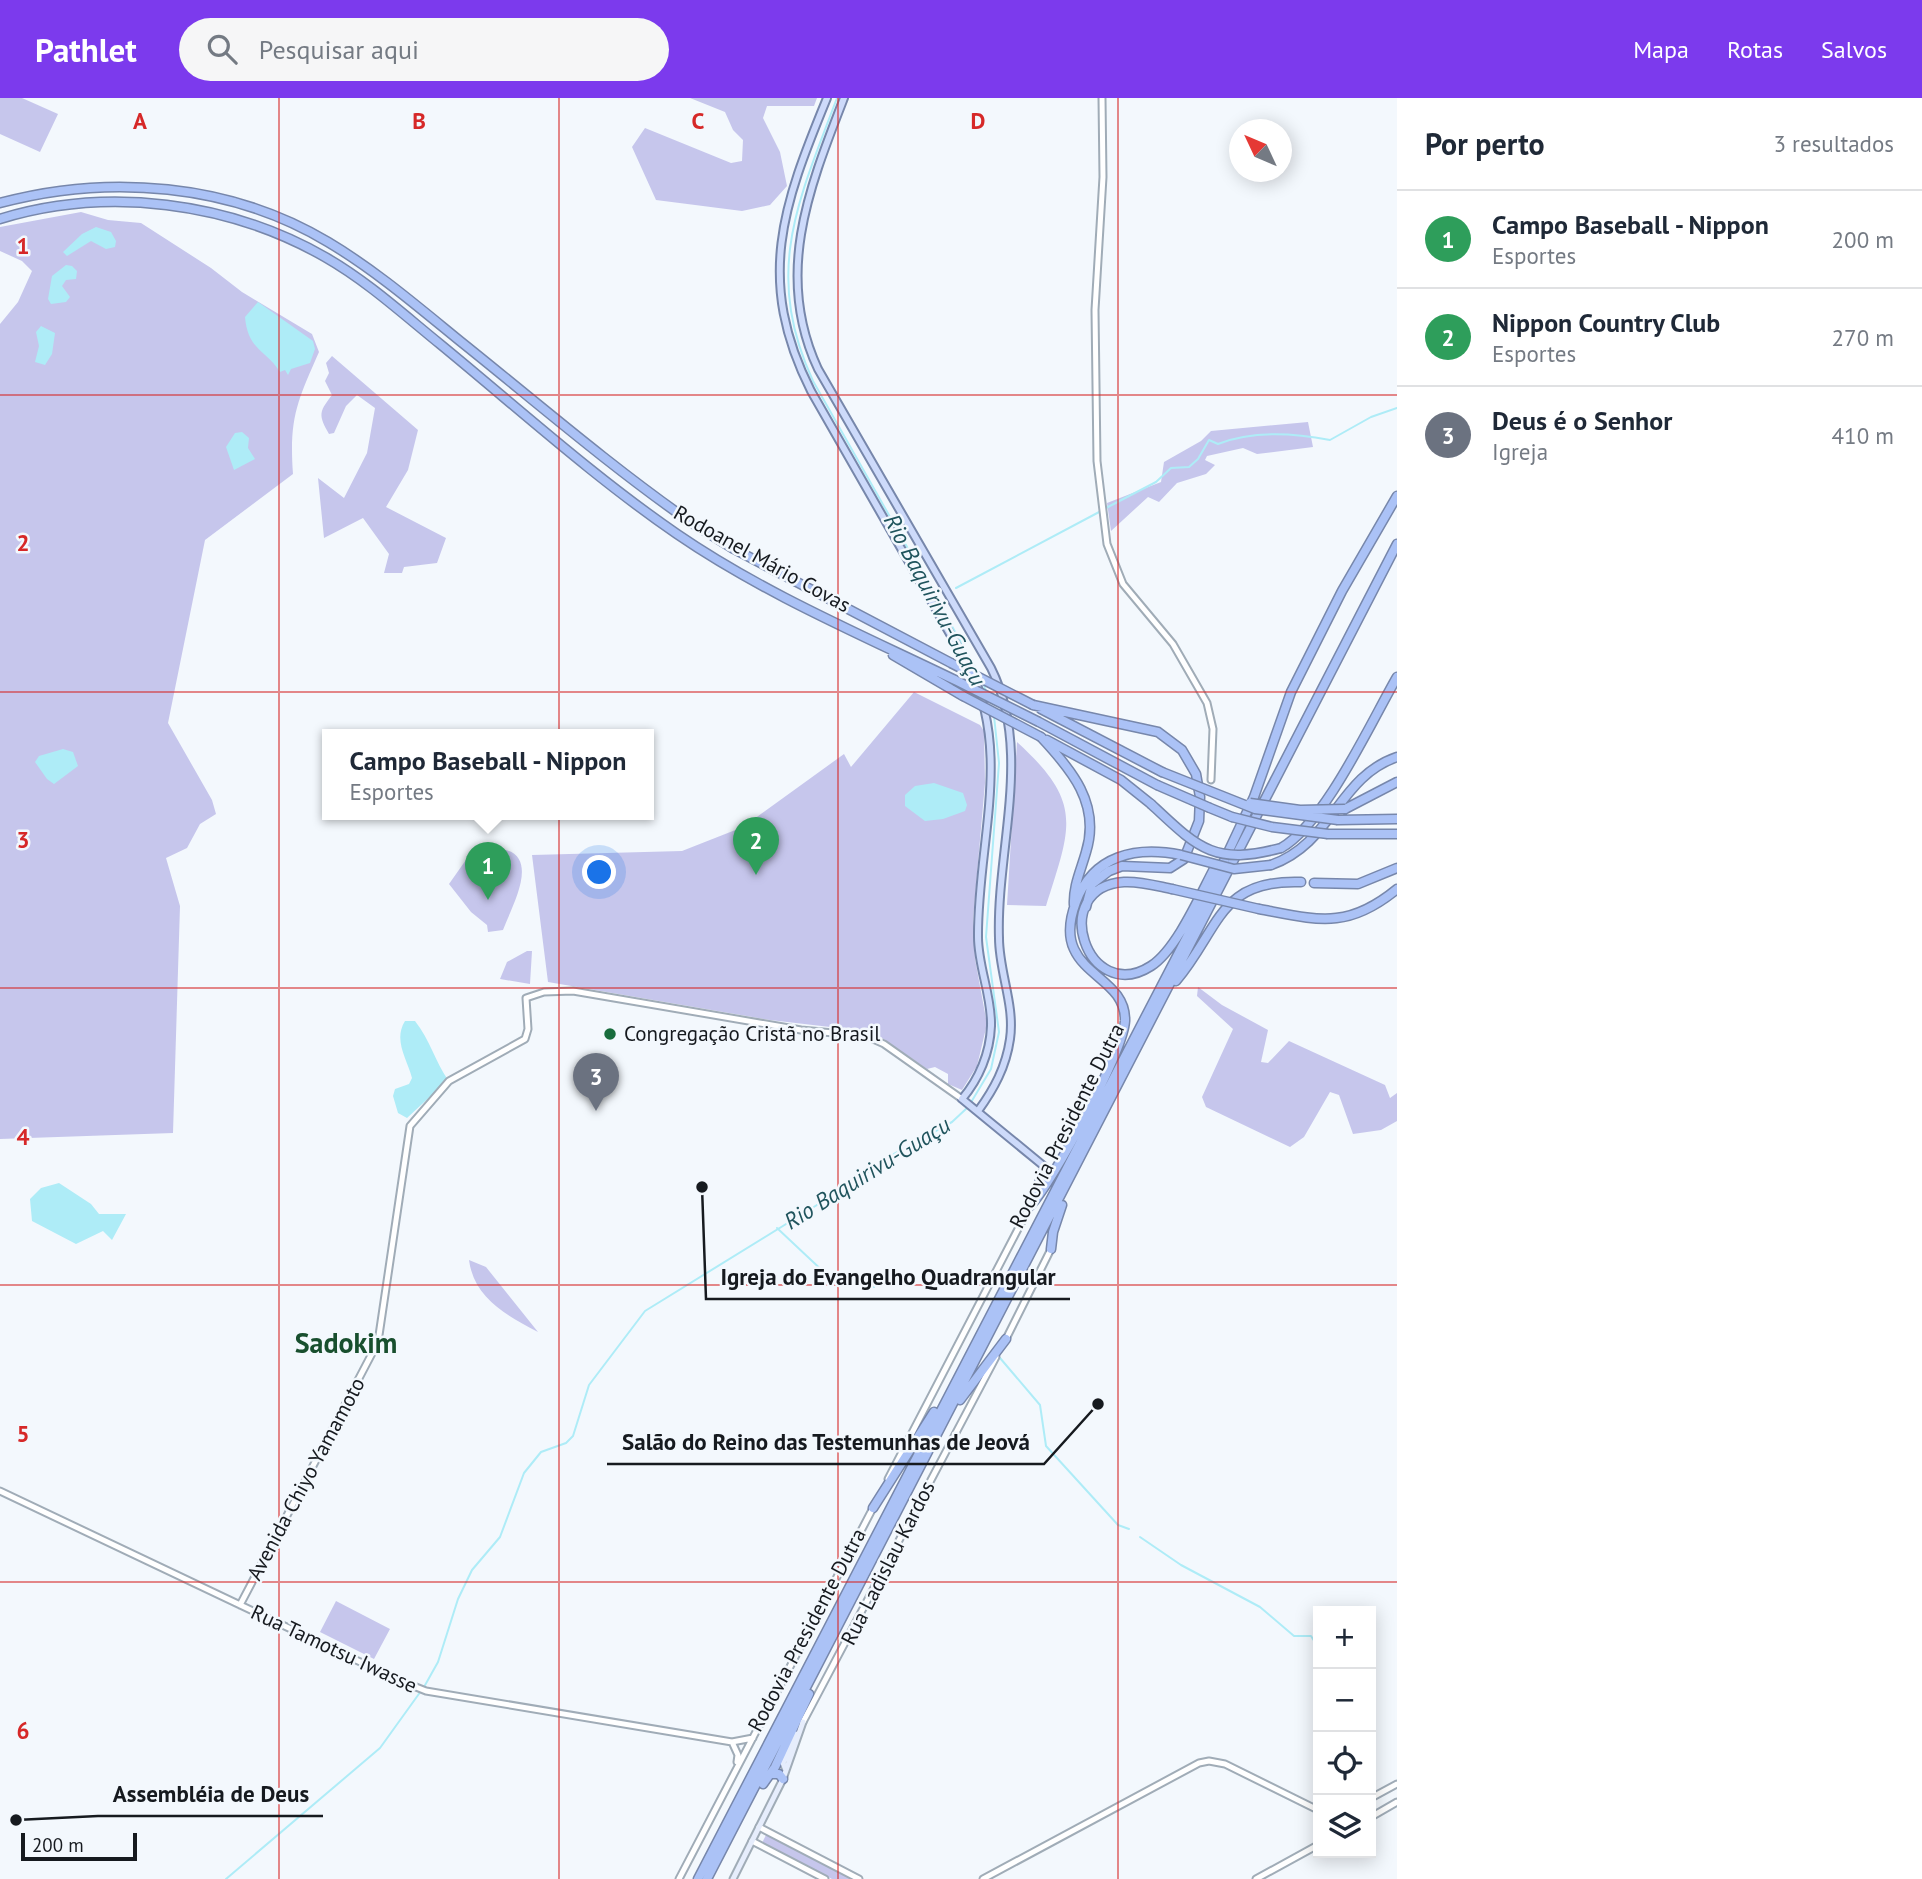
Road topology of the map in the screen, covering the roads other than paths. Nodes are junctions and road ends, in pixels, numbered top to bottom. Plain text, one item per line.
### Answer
1 (828, 98) edge
2 (844, 98) edge
3 (1102, 98) edge
4 (0, 203) edge
5 (0, 219) edge
6 (790, 243) junction
7 (1397, 496) edge
8 (1397, 544) edge
9 (871, 639) junction
10 (1397, 677) edge
11 (1033, 705) junction
12 (1041, 737) junction
13 (1397, 757) edge
14 (1211, 780) dead end
15 (1397, 782) edge
16 (1237, 803) junction
17 (1397, 819) edge
18 (1240, 826) junction
19 (1397, 834) edge
20 (1397, 868) edge
21 (1301, 882) dead end
22 (1314, 883) dead end
23 (1397, 889) edge
24 (1074, 907) junction
25 (1086, 907) junction
26 (1166, 995) junction
27 (964, 1101) junction
28 (976, 1110) junction
29 (1077, 1167) junction
30 (1030, 1206) junction
31 (1051, 1249) joint
32 (1006, 1339) junction
33 (949, 1394) junction
34 (941, 1425) junction
35 (0, 1491) edge
36 (873, 1508) junction
37 (240, 1605) junction
38 (817, 1671) junction
39 (806, 1705) junction
40 (803, 1722) junction
41 (753, 1738) junction
42 (732, 1742) junction
43 (738, 1766) junction
44 (771, 1774) junction
45 (784, 1775) junction
46 (1397, 1784) edge
47 (1376, 1795) edge
48 (1397, 1802) edge
49 (747, 1805) junction
50 (1313, 1807) edge
51 (1376, 1814) edge
52 (759, 1827) junction
53 (752, 1841) junction
54 (1313, 1848) edge
55 (679, 1879) edge
56 (698, 1879) edge
57 (707, 1879) edge
58 (733, 1879) edge
59 (825, 1879) edge
60 (859, 1879) edge
61 (983, 1879) edge
62 (1256, 1879) edge

1 - 6 main road
2 - 6 main road
3 - 14 street
4 - 11 highway, Rodoanel Mário Covas, bridge
5 - 9 highway, Rodoanel Mário Covas
6 - 27 main road
6 - 28 main road
7 - 18 highway, Rodovia Presidente Dutra
8 - 26 highway, Rodovia Presidente Dutra
9 - 12 highway, bridge
9 - 19 highway, Rodoanel Mário Covas, bridge
10 - 12 highway, bridge
11 - 16 highway, Rodoanel Mário Covas, bridge
11 - 25 highway
12 - 24 highway
13 - 24 highway, bridge
15 - 16 highway, bridge
16 - 17 highway, Rodoanel Mário Covas, bridge
18 - 25 highway
18 - 33 highway, Rodovia Presidente Dutra
20 - 22 highway
21 - 26 highway
23 - 25 highway, bridge
24 - 30 highway
26 - 29 highway, Rodovia Presidente Dutra
27 - 28 main road
27 - 37 street, Avenida Chiyo Yamamoto
28 - 30 main road
29 - 31 highway
29 - 34 highway, Rodovia Presidente Dutra
30 - 36 street
31 - 32 street, Rua Ladislau Kardos
32 - 34 highway
32 - 40 street, Rua Ladislau Kardos
33 - 36 highway
33 - 56 highway, Rodovia Presidente Dutra
34 - 38 highway, Rodovia Presidente Dutra
35 - 37 street, Rua Tamotsu Iwasse
36 - 41 street
37 - 42 street, Rua Tamotsu Iwasse
38 - 39 highway
38 - 49 highway, Rodovia Presidente Dutra
39 - 40 highway
39 - 44 highway
40 - 45 main road
41 - 42 street
41 - 43 street
42 - 43 street
43 - 55 street
44 - 45 highway
44 - 49 highway
45 - 52 main road
46 - 47 street
48 - 51 street
49 - 57 highway, Rodovia Presidente Dutra
50 - 61 street
52 - 53 main road
52 - 60 street
53 - 58 main road
53 - 59 street
54 - 62 street

